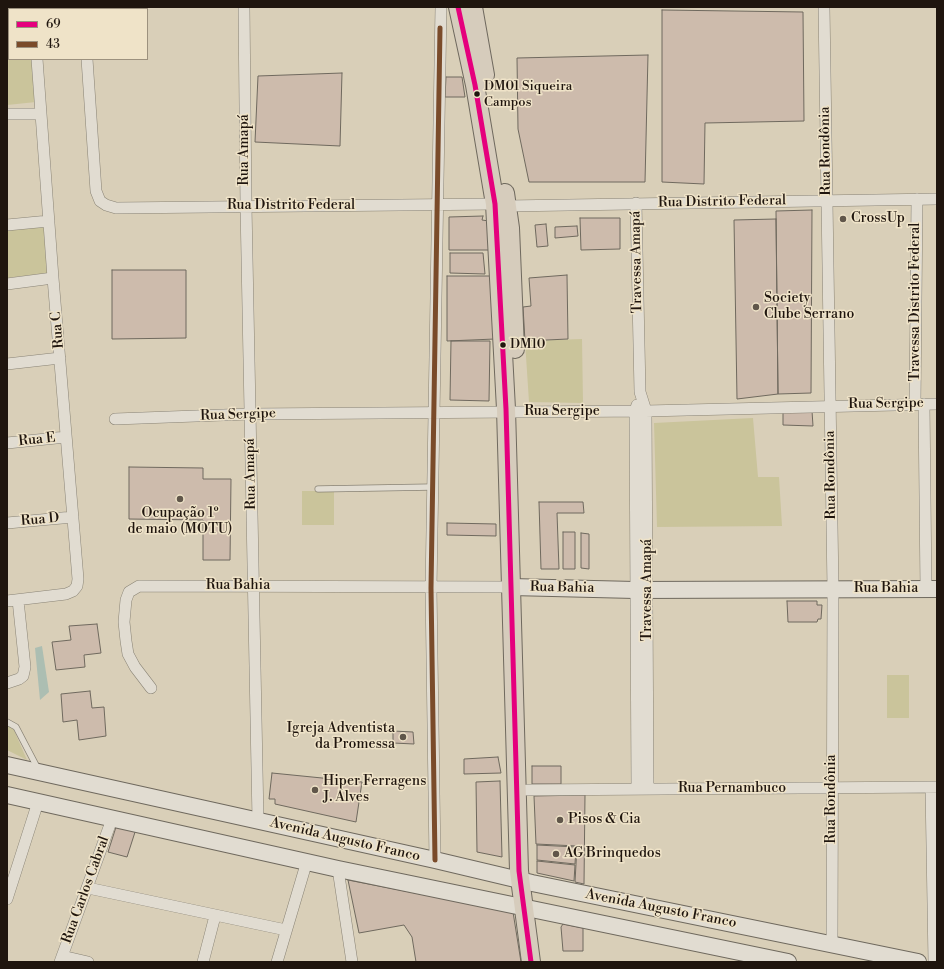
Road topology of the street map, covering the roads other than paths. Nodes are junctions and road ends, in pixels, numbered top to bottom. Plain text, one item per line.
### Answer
1 (244, 7) edge
2 (440, 7) edge
3 (458, 7) edge
4 (473, 7) edge
5 (824, 7) edge
6 (37, 60) edge
7 (87, 60) edge
8 (7, 114) edge
9 (40, 114) junction
10 (917, 199) junction
11 (937, 199) edge
12 (827, 201) junction
13 (636, 203) junction
14 (438, 205) junction
15 (501, 205) junction
16 (246, 206) junction
17 (49, 221) junction
18 (7, 224) edge
19 (53, 278) junction
20 (7, 284) edge
21 (60, 358) junction
22 (7, 364) edge
23 (920, 404) junction
24 (937, 404) edge
25 (829, 405) junction
26 (641, 411) junction
27 (434, 412) junction
28 (512, 412) junction
29 (250, 414) junction
30 (115, 419) dead end
31 (66, 437) junction
32 (7, 443) edge
33 (432, 487) junction
34 (318, 489) dead end
35 (73, 517) junction
36 (7, 523) edge
37 (254, 586) junction
38 (517, 587) junction
39 (431, 588) junction
40 (833, 589) junction
41 (931, 589) edge
42 (642, 590) junction
43 (18, 600) junction
44 (7, 601) edge
45 (7, 683) edge
46 (151, 688) dead end
47 (7, 722) edge
48 (10, 764) edge
49 (39, 771) junction
50 (832, 788) junction
51 (934, 788) edge
52 (642, 789) junction
53 (527, 790) junction
54 (7, 795) edge
55 (38, 802) junction
56 (112, 819) junction
57 (258, 820) junction
58 (435, 860) junction
59 (307, 861) junction
60 (338, 869) junction
61 (526, 882) junction
62 (88, 888) junction
63 (7, 899) edge
64 (529, 908) junction
65 (215, 916) junction
66 (286, 930) junction
67 (935, 936) edge
68 (832, 944) junction
69 (61, 959) edge
70 (88, 962) edge
71 (203, 962) edge
72 (277, 962) edge
73 (352, 962) edge
74 (531, 962) edge
75 (543, 962) edge
76 (788, 962) edge
77 (918, 962) edge
78 (934, 962) edge

1 - 16 street, Rua Amapá
2 - 14 street
3 - 15 main road
4 - 15 main road
5 - 12 street, Rua Rondônia
6 - 9 street, Rua C
7 - 16 street, Rua Distrito Federal
8 - 9 street
9 - 17 street, Rua C
10 - 11 street, Rua Distrito Federal
10 - 12 street, Rua Distrito Federal
10 - 23 street, Travessa Distrito Federal
12 - 13 street, Rua Distrito Federal
12 - 25 street, Rua Rondônia
13 - 15 street, Rua Distrito Federal
13 - 26 street, Travessa Amapá
14 - 15 street, Rua Distrito Federal
14 - 16 street, Rua Distrito Federal
14 - 27 street
15 - 28 main road
16 - 29 street, Rua Amapá
17 - 18 street
17 - 19 street, Rua C
19 - 20 street
19 - 21 street, Rua C
21 - 22 street
21 - 31 street, Rua C
23 - 24 street, Rua Sergipe
23 - 25 street, Rua Sergipe
23 - 41 street, Travessa Distrito Federal
25 - 26 street, Rua Sergipe
25 - 40 street, Rua Rondônia
26 - 28 street, Rua Sergipe
26 - 42 street, Travessa Amapá
27 - 28 street, Rua Sergipe
27 - 29 street, Rua Sergipe
27 - 33 street
28 - 38 main road
29 - 30 street, Rua Sergipe
29 - 37 street, Rua Amapá
31 - 32 street, Rua E
31 - 35 street, Rua C
33 - 34 lane
33 - 39 street
35 - 36 street, Rua D
35 - 43 street, Rua C
37 - 39 street, Rua Bahia
37 - 46 street, Rua Bahia
37 - 57 street, Rua Amapá
38 - 39 street, Rua Bahia
38 - 42 main road, Rua Bahia
38 - 53 main road
38 - 61 main road
39 - 58 street
40 - 41 main road, Rua Bahia
40 - 42 main road, Rua Bahia
40 - 50 street, Rua Rondônia
42 - 52 street, Travessa Amapá
43 - 44 street
43 - 45 street
47 - 49 lane
48 - 49 main road, Avenida Augusto Franco
49 - 57 main road, Avenida Augusto Franco
50 - 51 street, Rua Pernambuco
50 - 52 street, Rua Pernambuco
50 - 68 street, Rua Rondônia
51 - 67 street
52 - 53 street, Rua Pernambuco
53 - 61 main road
54 - 55 main road, Avenida Augusto Franco
55 - 56 main road, Avenida Augusto Franco
55 - 63 street
56 - 59 main road, Avenida Augusto Franco
56 - 62 street, Rua Carlos Cabral
57 - 58 main road, Avenida Augusto Franco
58 - 61 main road, Avenida Augusto Franco
59 - 60 main road, Avenida Augusto Franco
59 - 66 street
60 - 64 main road, Avenida Augusto Franco
60 - 73 street
61 - 64 main road
61 - 68 main road, Avenida Augusto Franco
62 - 65 street
62 - 69 street, Rua Carlos Cabral
64 - 74 main road
64 - 75 main road
64 - 76 main road, Avenida Augusto Franco
65 - 66 street
65 - 71 street
66 - 72 street
67 - 78 street
68 - 77 main road, Avenida Augusto Franco
69 - 70 street

